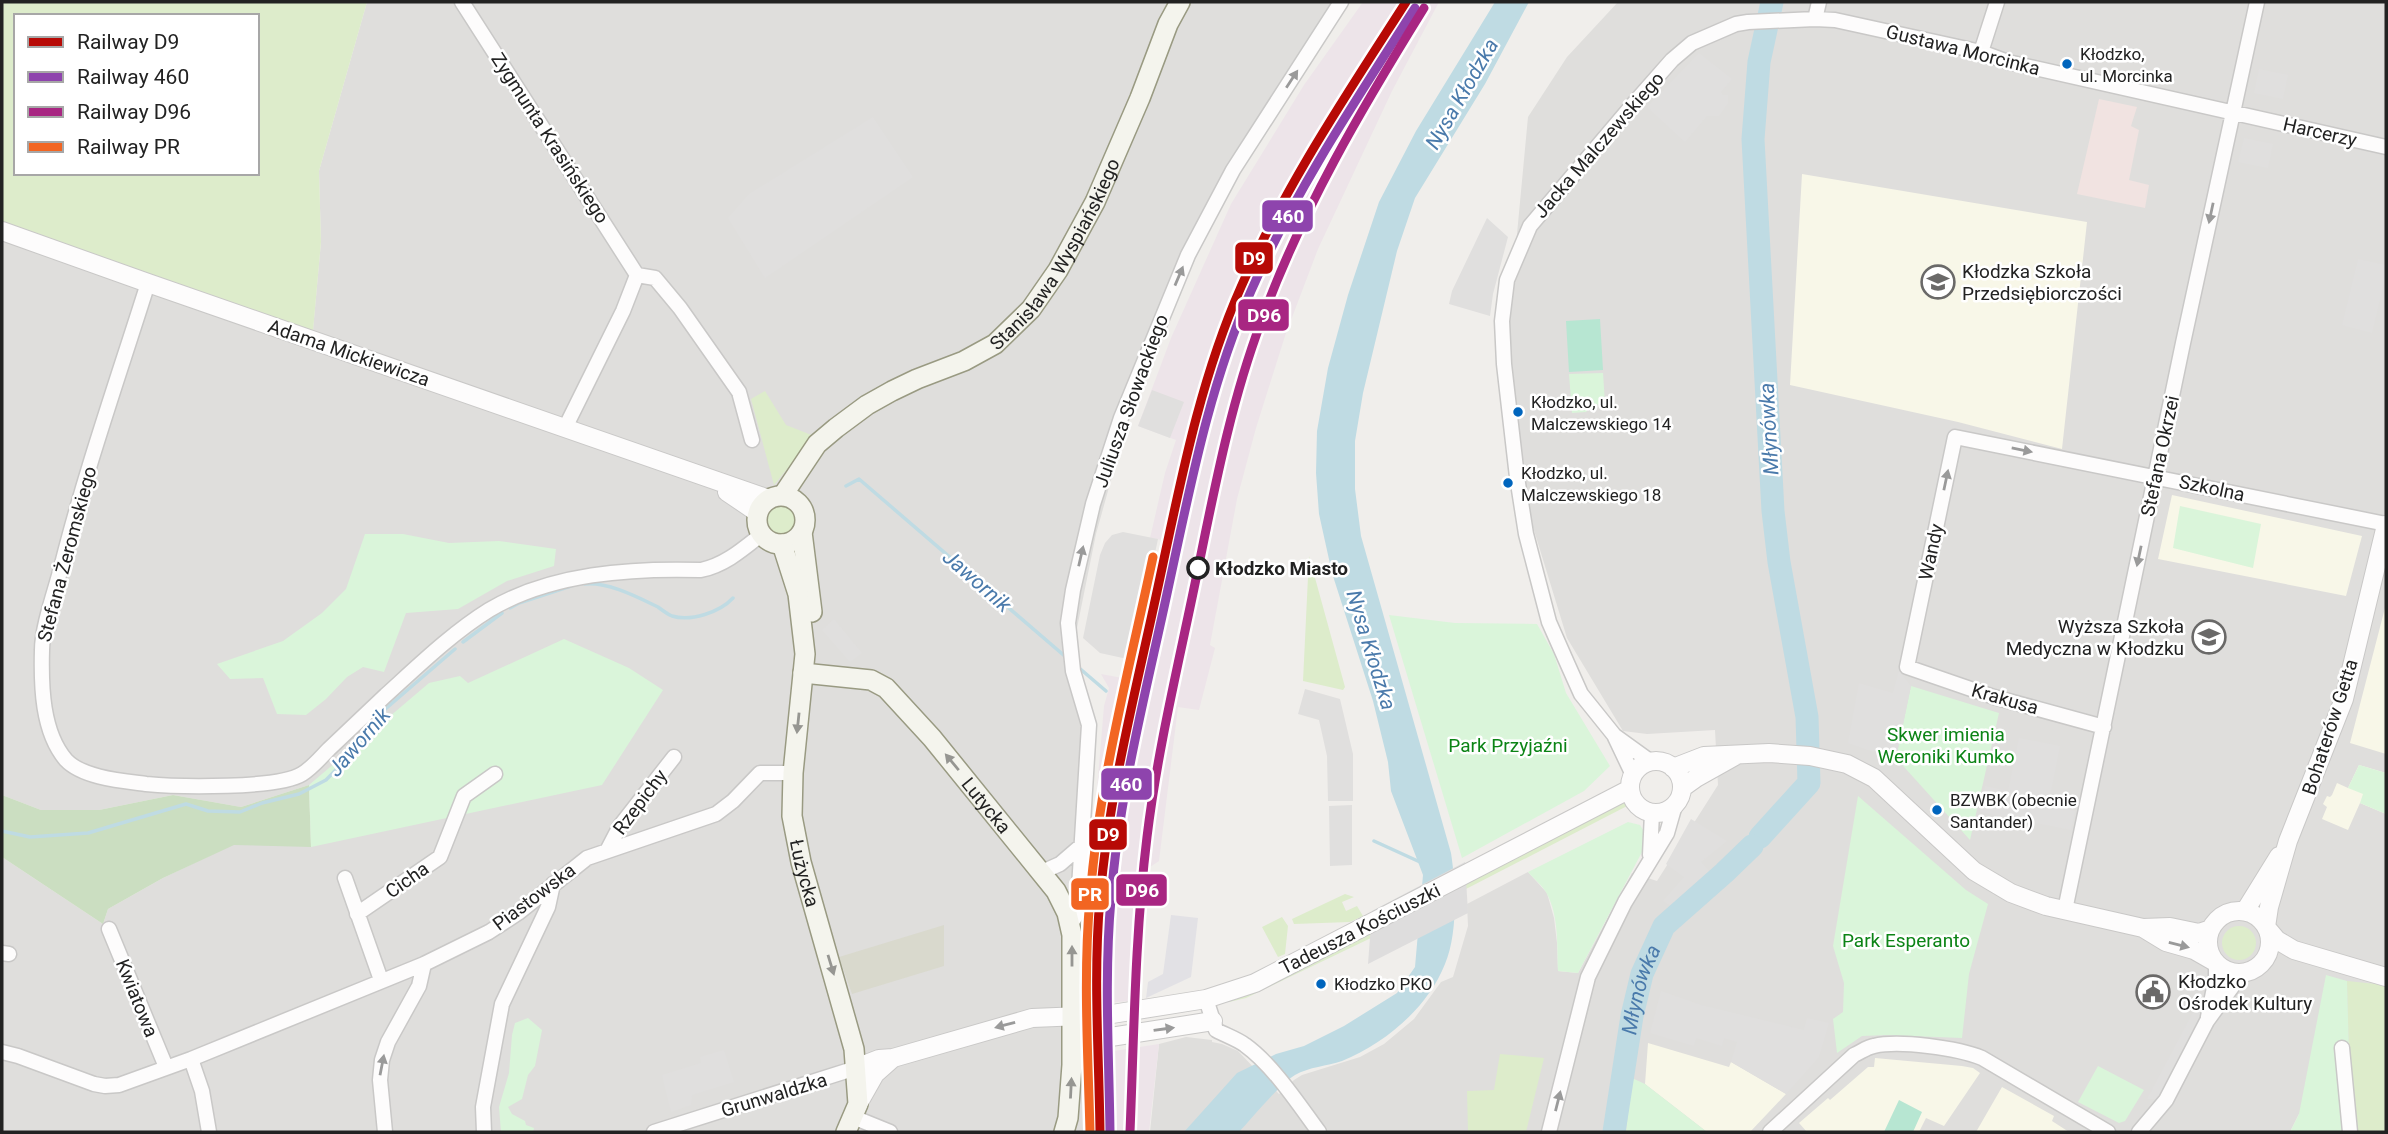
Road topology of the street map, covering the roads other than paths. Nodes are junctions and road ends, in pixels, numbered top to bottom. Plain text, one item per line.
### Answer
1 (462, 2) edge
2 (1180, 2) edge
3 (1341, 2) edge
4 (1819, 2) edge
5 (1997, 2) edge
6 (2257, 2) edge
7 (1815, 19) junction
8 (1982, 52) junction
9 (2234, 112) junction
10 (2253, 116) joint
11 (2386, 147) edge
12 (2, 231) edge
13 (637, 275) junction
14 (148, 284) junction
15 (843, 424) junction
16 (565, 428) junction
17 (1955, 437) joint
18 (752, 440) dead end
19 (2155, 476) junction
20 (770, 502) junction
21 (801, 506) junction
22 (2386, 524) edge
23 (802, 532) junction
24 (762, 534) junction
25 (782, 544) junction
26 (804, 663) junction
27 (1907, 667) joint
28 (2104, 727) junction
29 (1614, 736) junction
30 (1737, 755) junction
31 (674, 757) dead end
32 (1651, 762) junction
33 (1673, 768) junction
34 (793, 773) junction
35 (495, 774) dead end
36 (1632, 782) junction
37 (1678, 797) junction
38 (1652, 813) junction
39 (2288, 841) junction
40 (1082, 845) junction
41 (608, 849) junction
42 (1650, 857) junction
43 (1042, 872) junction
44 (345, 878) dead end
45 (553, 884) junction
46 (2066, 910) junction
47 (2245, 911) junction
48 (357, 914) junction
49 (1071, 924) junction
50 (2266, 927) junction
51 (2143, 928) junction
52 (109, 929) dead end
53 (2211, 929) junction
54 (2294, 950) junction
55 (2264, 959) junction
56 (2216, 962) junction
57 (424, 964) junction
58 (2243, 972) junction
59 (2386, 977) edge
60 (381, 980) junction
61 (1206, 999) junction
62 (1072, 1017) junction
63 (1213, 1021) junction
64 (2207, 1021) junction
65 (1072, 1042) junction
66 (2342, 1048) dead end
67 (2, 1052) edge
68 (893, 1058) junction
69 (191, 1059) junction
70 (166, 1067) junction
71 (856, 1068) junction
72 (852, 1118) edge
73 (209, 1132) edge
74 (385, 1132) edge
75 (484, 1132) edge
76 (654, 1132) edge
77 (890, 1132) edge
78 (1064, 1132) edge
79 (1319, 1132) edge
80 (1549, 1132) edge
81 (1770, 1132) edge
82 (2108, 1132) edge
83 (2140, 1132) edge
84 (2350, 1132) edge

1 - 13 street, Zygmunta Krasińskiego
2 - 15 main road, Stanisława Wyspiańskiego
40 -> 3 street, Juliusza Słowackiego
4 - 7 street
5 - 8 street
6 - 9 street, Stefana Okrzei
7 - 8 street, Gustawa Morcinka
7 - 29 street, Jacka Malczewskiego
8 - 9 street, Gustawa Morcinka
9 - 10 street, Gustawa Morcinka
9 -> 19 street, Stefana Okrzei
10 - 11 street, Harcerzy
12 - 14 street, Adama Mickiewicza
13 - 16 street
13 - 18 street, Zygmunta Krasińskiego
14 - 16 street, Adama Mickiewicza
14 - 24 street, Stefana Żeromskiego
15 - 20 main road, Stanisława Wyspiańskiego
15 - 21 main road, Stanisława Wyspiańskiego
16 - 20 street, Adama Mickiewicza
17 -> 19 street, Szkolna
27 -> 17 street, Wandy
19 - 22 street, Szkolna
19 -> 28 street, Stefana Okrzei
20 - 21 main road
20 - 24 main road
21 - 23 main road
22 - 39 street, Bohaterów Getta
23 - 25 main road
23 - 26 main road, Łużycka
24 - 25 main road
25 - 26 main road, Łużycka
26 -> 34 main road, Łużycka
43 -> 26 main road, Lutycka
27 - 28 street, Krakusa
28 - 46 street, Stefana Okrzei
29 - 32 street, Jacka Malczewskiego
29 - 36 street, Jacka Malczewskiego
30 - 33 street
30 - 37 street
30 - 46 street
31 - 41 street, Rzepichy
32 - 33 street
32 - 36 street
33 - 37 street
34 - 41 street, Piastowska
34 -> 71 main road, Łużycka
35 - 48 street, Cicha
36 - 38 street
36 - 61 street, Tadeusza Kościuszki
37 - 38 street
37 - 42 street
38 - 42 street
39 - 47 street
39 - 50 street, Bohaterów Getta
40 - 43 street
40 - 49 street, Juliusza Słowackiego
41 - 45 street, Piastowska
80 -> 42 street
43 - 49 main road, Lutycka
44 - 48 street
45 - 57 street, Piastowska
45 - 75 street
46 - 51 street
47 - 50 street
47 - 53 street
48 - 60 street
62 -> 49 main road, Lutycka
50 - 54 street
50 - 55 street
51 - 53 street
51 -> 56 street
52 - 70 street, Kwiatowa
53 - 56 street
54 - 55 street
54 - 59 street
55 - 58 street
56 - 58 street
56 - 64 street
57 - 60 street, Piastowska
74 -> 57 street
58 - 64 street
60 - 69 street, Piastowska
61 - 62 street, Tadeusza Kościuszki
61 - 63 street
62 - 65 main road, Lutycka
62 -> 68 street, Grunwaldzka
65 -> 63 street
63 - 79 street
64 - 83 street
78 -> 65 main road, Lutycka
66 - 84 street
67 - 70 street, Piastowska
68 - 71 street, Grunwaldzka
68 - 72 street
69 - 70 street, Piastowska
69 - 73 street
71 - 72 main road, Łużycka
71 - 76 street, Grunwaldzka
72 - 77 street
81 - 82 street

